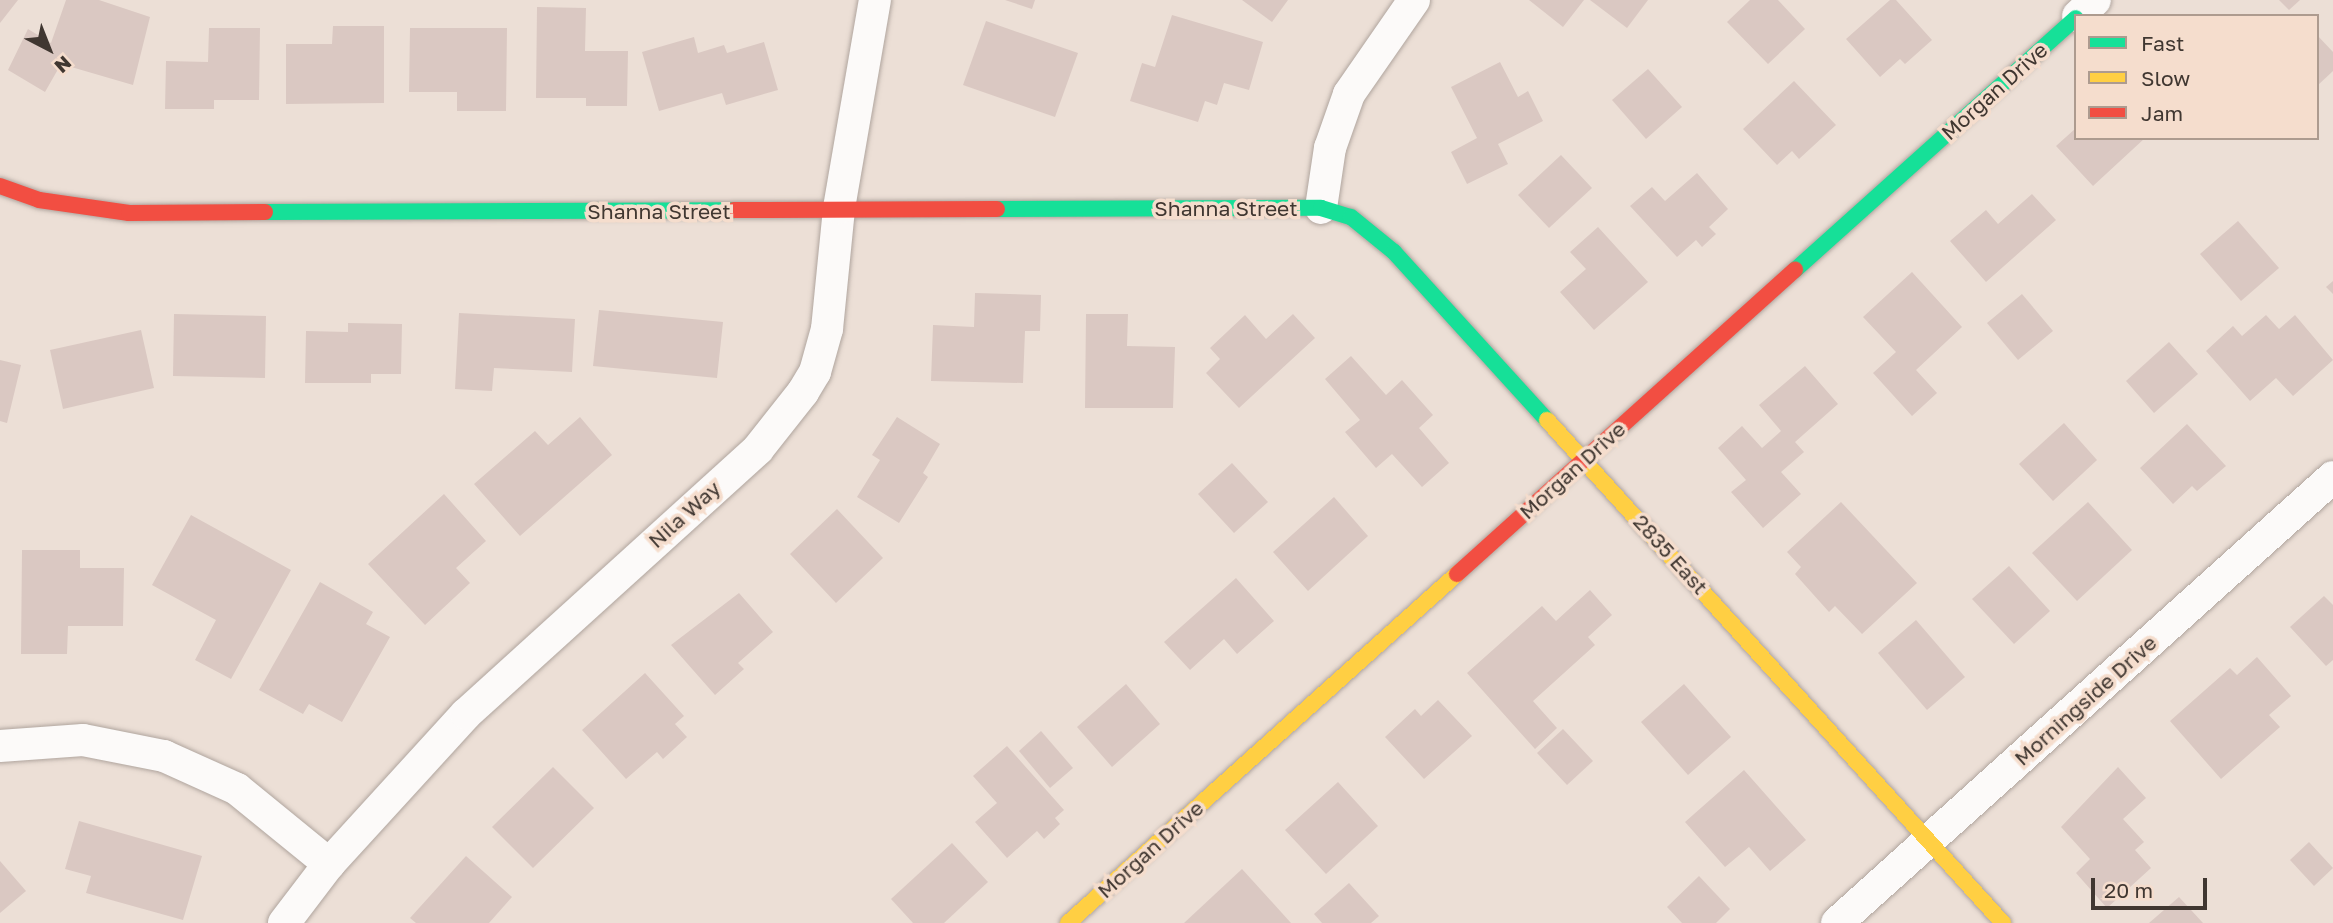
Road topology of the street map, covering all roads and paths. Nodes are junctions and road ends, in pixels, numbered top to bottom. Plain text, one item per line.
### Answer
1 (875, 0) edge
2 (1414, 0) edge
3 (2095, 0) edge
4 (2080, 14) edge
5 (2074, 20) edge
6 (0, 186) edge
7 (839, 208) junction
8 (1321, 208) junction
9 (1585, 458) junction
10 (2333, 477) edge
11 (0, 746) edge
12 (1929, 840) junction
13 (330, 864) junction
14 (284, 923) edge
15 (1068, 923) edge
16 (1837, 923) edge
17 (2003, 923) edge

1 - 7 street, Nila Way
2 - 8 street
3 - 4 street, Morgan Drive
5 - 9 street, Morgan Drive
6 - 7 street, Shanna Street
7 - 8 street, Shanna Street
7 - 13 street, Nila Way
8 - 9 street, 2835 East
9 - 12 street, 2835 East
9 - 15 street, Morgan Drive
10 - 12 street, Morningside Drive
11 - 13 street
12 - 16 street, Morningside Drive
12 - 17 street, 2835 East
13 - 14 street, Nila Way

